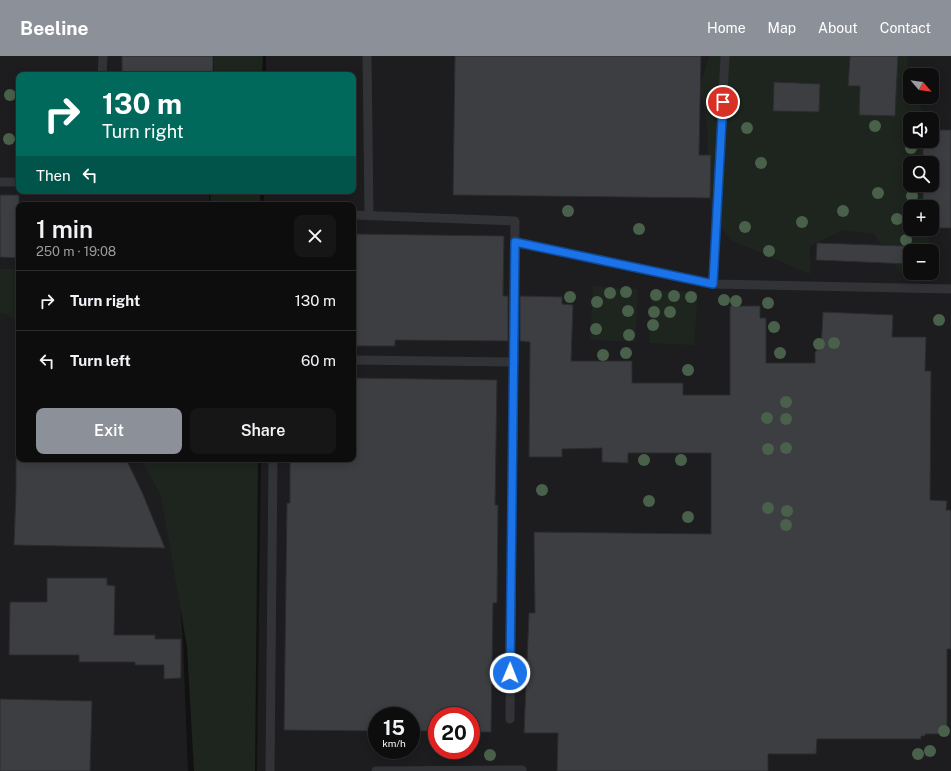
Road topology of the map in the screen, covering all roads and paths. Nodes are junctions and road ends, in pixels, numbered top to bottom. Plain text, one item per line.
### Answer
1 (103, 56) edge
2 (367, 56) edge
3 (725, 56) edge
4 (102, 72) edge
5 (0, 182) edge
6 (16, 182) edge
7 (356, 215) edge
8 (369, 215) junction
9 (515, 242) junction
10 (713, 284) junction
11 (951, 289) edge
12 (356, 360) edge
13 (514, 362) junction
14 (273, 462) edge
15 (510, 719) dead end
16 (270, 771) edge
17 (376, 771) edge
18 (522, 771) edge

1 - 4 lane
2 - 8 lane
3 - 10 lane
5 - 6 lane
7 - 8 lane
8 - 9 lane
9 - 10 lane
9 - 13 lane
10 - 11 lane
12 - 13 lane
13 - 15 lane
14 - 16 lane
17 - 18 lane

